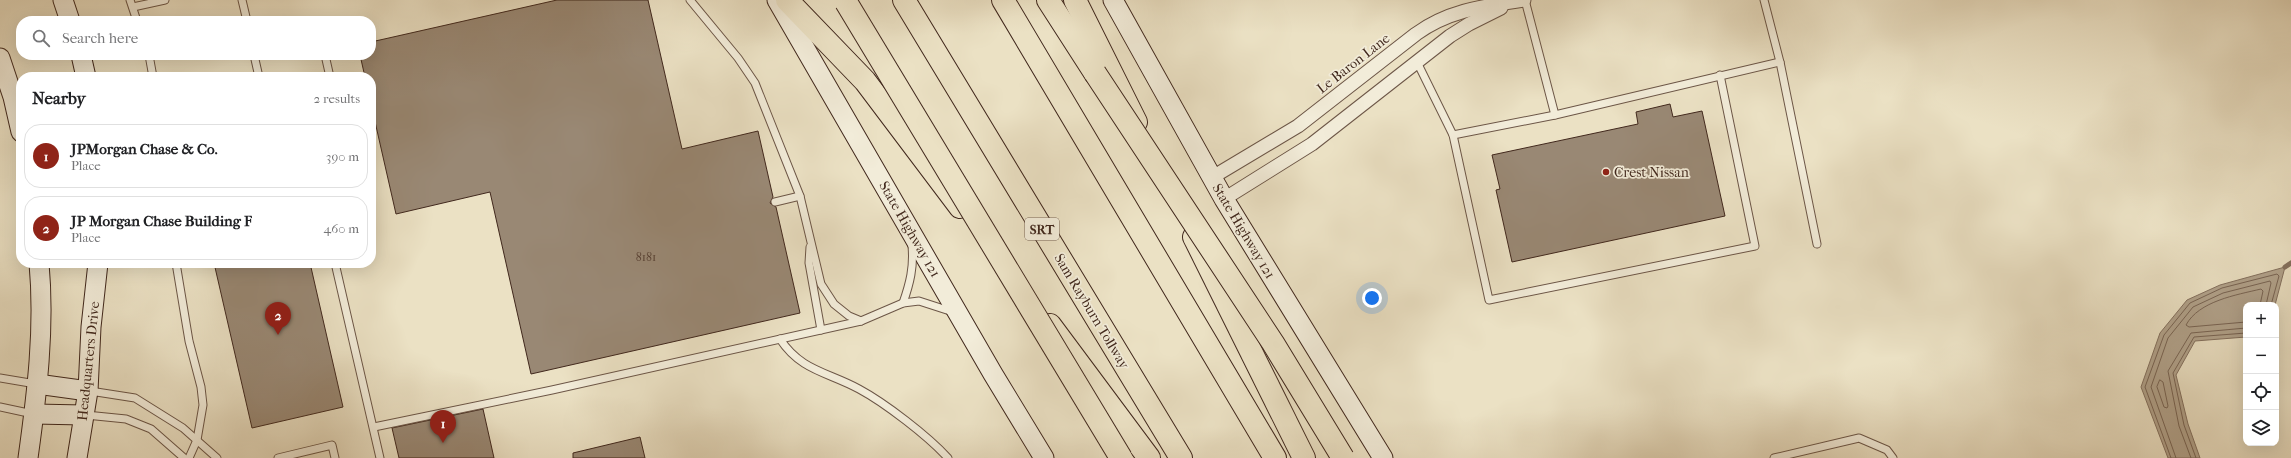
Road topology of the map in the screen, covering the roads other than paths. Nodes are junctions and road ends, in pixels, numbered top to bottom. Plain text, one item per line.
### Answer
1 (63, 0) edge
2 (165, 0) edge
3 (242, 0) edge
4 (690, 0) edge
5 (777, 0) edge
6 (787, 0) edge
7 (904, 0) edge
8 (1003, 0) edge
9 (1048, 0) edge
10 (1075, 0) edge
11 (1113, 0) edge
12 (1524, 0) edge
13 (1764, 0) edge
14 (846, 1) edge
15 (132, 4) edge
16 (68, 16) edge
17 (136, 16) edge
18 (246, 16) edge
19 (0, 58) edge
20 (83, 60) edge
21 (150, 60) edge
22 (255, 60) edge
23 (326, 60) edge
24 (1417, 62) junction
25 (1780, 62) junction
26 (85, 72) edge
27 (152, 72) edge
28 (258, 72) edge
29 (329, 72) edge
30 (1720, 75) junction
31 (16, 110) edge
32 (1555, 115) junction
33 (1453, 134) junction
34 (1211, 178) junction
35 (800, 196) junction
36 (1224, 199) junction
37 (775, 202) dead end
38 (911, 230) junction
39 (811, 238) junction
40 (1817, 244) dead end
41 (39, 268) edge
42 (97, 268) edge
43 (177, 268) edge
44 (336, 268) edge
45 (903, 303) junction
46 (959, 315) junction
47 (861, 321) junction
48 (821, 330) junction
49 (780, 339) junction
50 (0, 378) edge
51 (37, 384) junction
52 (88, 391) junction
53 (0, 407) edge
54 (34, 414) junction
55 (84, 415) junction
56 (374, 427) junction
57 (197, 440) junction
58 (28, 458) edge
59 (77, 458) edge
60 (184, 458) edge
61 (189, 458) edge
62 (216, 458) edge
63 (278, 458) edge
64 (335, 458) edge
65 (380, 458) edge
66 (948, 458) edge
67 (1044, 458) edge
68 (1121, 458) edge
69 (1149, 458) edge
70 (1181, 458) edge
71 (1275, 458) edge
72 (1304, 458) edge
73 (1342, 458) edge
74 (1383, 458) edge
75 (1774, 458) edge
76 (1893, 458) edge

1 - 16 main road
2 - 15 lane
3 - 18 lane
4 - 35 lane
5 - 38 main road, State Highway 121
6 - 69 highway
7 - 70 highway, Sam Rayburn Tollway / SRT
8 - 71 highway
9 - 73 highway, bridge
10 - 72 highway
11 - 34 main road, State Highway 121
12 - 24 street
12 - 32 lane
12 - 34 street, Le Baron Lane
13 - 25 lane
14 - 68 highway, bridge
15 - 17 lane
19 - 31 main road
20 - 26 main road
21 - 27 lane
22 - 28 lane
23 - 29 lane
24 - 33 lane
24 - 36 street
25 - 30 lane
25 - 40 lane
30 - 32 lane
30 - 33 lane
32 - 33 lane
34 - 36 main road, State Highway 121
35 - 37 lane
35 - 39 lane
36 - 74 main road, State Highway 121
38 - 45 lane
38 - 46 main road, State Highway 121
39 - 47 lane
39 - 48 lane
41 - 51 main road
42 - 52 main road, Headquarters Drive
43 - 57 lane
44 - 56 lane
45 - 46 lane
45 - 47 lane
46 - 67 main road, State Highway 121
47 - 48 lane
48 - 49 lane
49 - 56 lane
49 - 66 lane
50 - 51 lane
51 - 52 main road
51 - 54 main road
52 - 55 main road, Headquarters Drive
52 - 57 lane
53 - 54 lane
54 - 55 main road
54 - 58 main road
55 - 59 main road, Headquarters Drive
55 - 60 lane
56 - 65 lane
57 - 61 lane
57 - 62 lane
63 - 64 lane
75 - 76 lane

